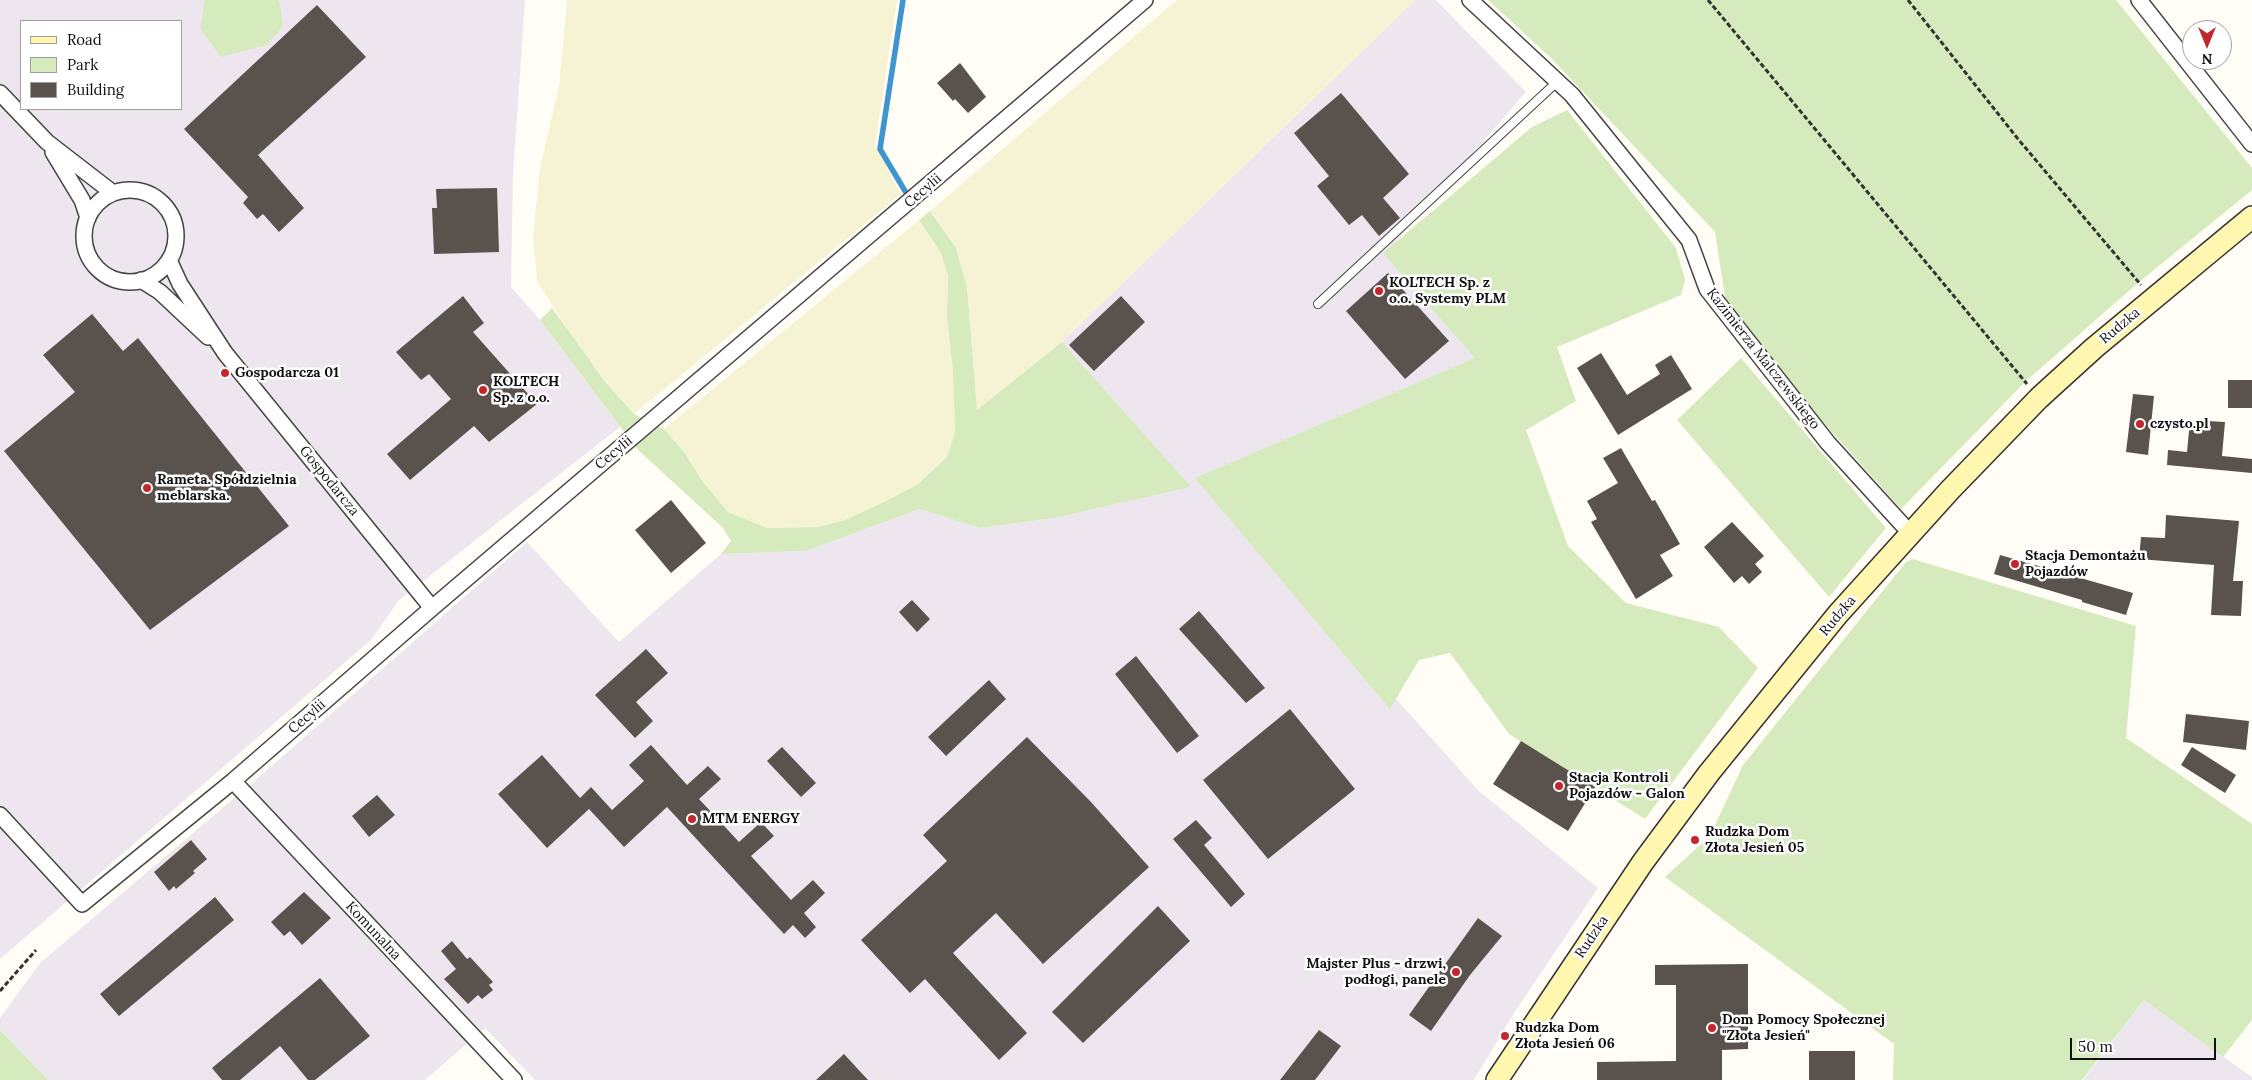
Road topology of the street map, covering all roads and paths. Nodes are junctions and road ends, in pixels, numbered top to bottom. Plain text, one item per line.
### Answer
1 (1145, 0) edge
2 (1470, 0) edge
3 (1708, 0) edge
4 (1908, 0) edge
5 (2139, 0) edge
6 (1558, 81) junction
7 (0, 93) edge
8 (47, 142) junction
9 (2252, 144) edge
10 (113, 193) junction
11 (2252, 217) edge
12 (88, 218) junction
13 (169, 260) junction
14 (141, 280) junction
15 (2151, 300) junction
16 (1318, 304) dead end
17 (226, 353) junction
18 (2039, 398) junction
19 (1910, 533) junction
20 (432, 608) junction
21 (233, 781) junction
22 (0, 815) edge
23 (36, 950) dead end
24 (0, 991) edge
25 (514, 1080) edge
26 (1497, 1080) edge

1 - 20 street, Cecylii
2 - 6 street, Kazimierza Malczewskiego
3 - 18 path
4 - 15 path
5 - 9 street
6 - 16 lane
6 - 19 street, Kazimierza Malczewskiego
7 - 8 street
8 - 10 street
8 - 12 street
10 - 12 street
10 - 13 street
11 - 15 street, Rudzka
12 - 14 street
13 - 14 street
13 - 17 street, Gospodarcza
14 - 17 street, Gospodarcza
15 - 18 street, Rudzka
17 - 20 street, Gospodarcza
18 - 19 street, Rudzka
19 - 26 street, Rudzka
20 - 21 street, Cecylii
21 - 22 street, Cecylii
21 - 25 street, Komunalna
23 - 24 path

